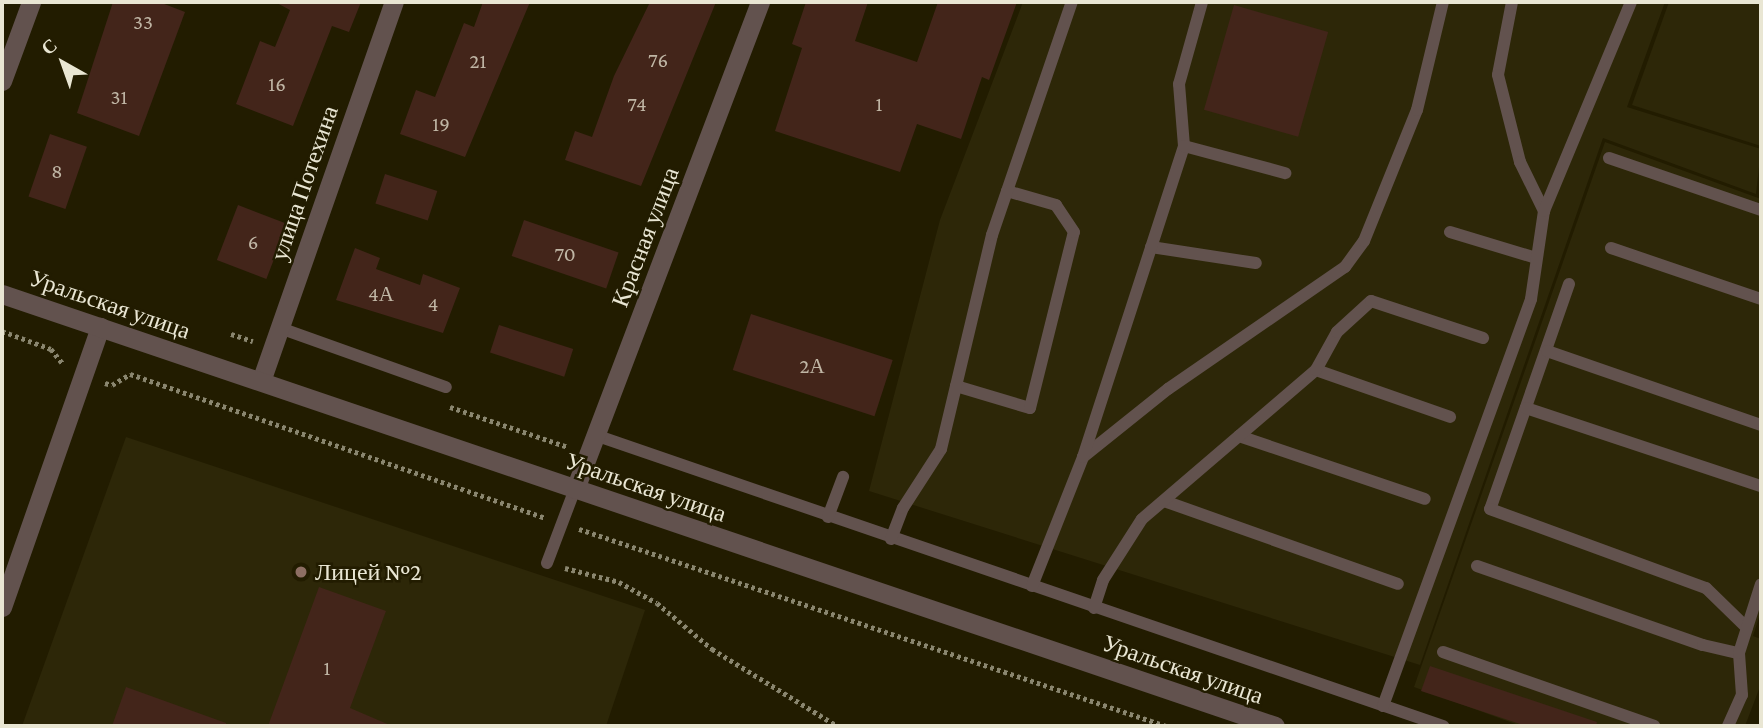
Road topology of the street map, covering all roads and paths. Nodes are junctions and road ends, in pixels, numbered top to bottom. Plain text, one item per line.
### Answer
1 (31, 2) edge
2 (394, 2) edge
3 (760, 2) edge
4 (1072, 2) edge
5 (1202, 2) edge
6 (1443, 2) edge
7 (1512, 2) edge
8 (1631, 2) edge
9 (2, 81) edge
10 (1184, 146) junction
11 (1609, 158) dead end
12 (1285, 173) dead end
13 (1007, 191) junction
14 (1761, 210) edge
15 (1544, 211) junction
16 (1450, 232) dead end
17 (1151, 247) junction
18 (1611, 247) dead end
19 (1536, 258) junction
20 (1256, 263) dead end
21 (1569, 284) dead end
22 (2, 293) edge
23 (1761, 299) edge
24 (100, 327) junction
25 (280, 328) junction
26 (1483, 338) dead end
27 (1547, 351) junction
28 (1316, 370) junction
29 (261, 382) junction
30 (956, 386) junction
31 (446, 387) dead end
32 (1527, 408) junction
33 (1450, 417) dead end
34 (1761, 425) edge
35 (595, 435) junction
36 (1239, 436) junction
37 (1083, 457) junction
38 (843, 477) dead end
39 (1761, 486) edge
40 (575, 489) junction
41 (1425, 499) dead end
42 (1164, 501) junction
43 (828, 517) junction
44 (891, 539) junction
45 (547, 563) joint
46 (1477, 566) dead end
47 (1398, 584) dead end
48 (1761, 584) edge
49 (1032, 586) junction
50 (2, 607) edge
51 (1094, 608) junction
52 (1747, 628) junction
53 (1443, 652) dead end
54 (1739, 653) junction
55 (1383, 706) junction
56 (837, 726) edge
57 (1275, 726) edge
58 (1443, 726) edge
59 (1654, 726) edge
60 (1728, 726) edge

1 - 9 street
2 - 25 street, улица Потехина
3 - 35 street, Красная улица
4 - 13 lane
5 - 10 lane
6 - 37 lane
7 - 15 lane
8 - 15 lane
10 - 12 lane
10 - 17 lane
11 - 14 lane
13 - 30 lane
13 - 30 lane
15 - 19 lane
16 - 19 lane
17 - 20 lane
17 - 37 lane
18 - 23 lane
19 - 55 lane
21 - 27 lane
22 - 24 street, Уральская улица
24 - 29 street, Уральская улица
24 - 50 street
25 - 29 street, улица Потехина
25 - 31 lane
26 - 28 lane
27 - 32 lane
27 - 34 lane
28 - 33 lane
28 - 36 lane
29 - 40 street, Уральская улица
30 - 44 lane
32 - 39 lane
32 - 52 lane
35 - 40 street, Красная улица
35 - 43 lane
36 - 41 lane
36 - 42 lane
37 - 49 lane
38 - 43 lane
40 - 45 lane
40 - 57 street, Уральская улица
42 - 47 lane
42 - 51 lane
43 - 44 lane
44 - 49 lane
45 - 56 path
46 - 54 lane
48 - 52 lane
49 - 51 lane
51 - 55 lane
52 - 54 lane
53 - 59 lane
54 - 60 lane
55 - 58 lane

